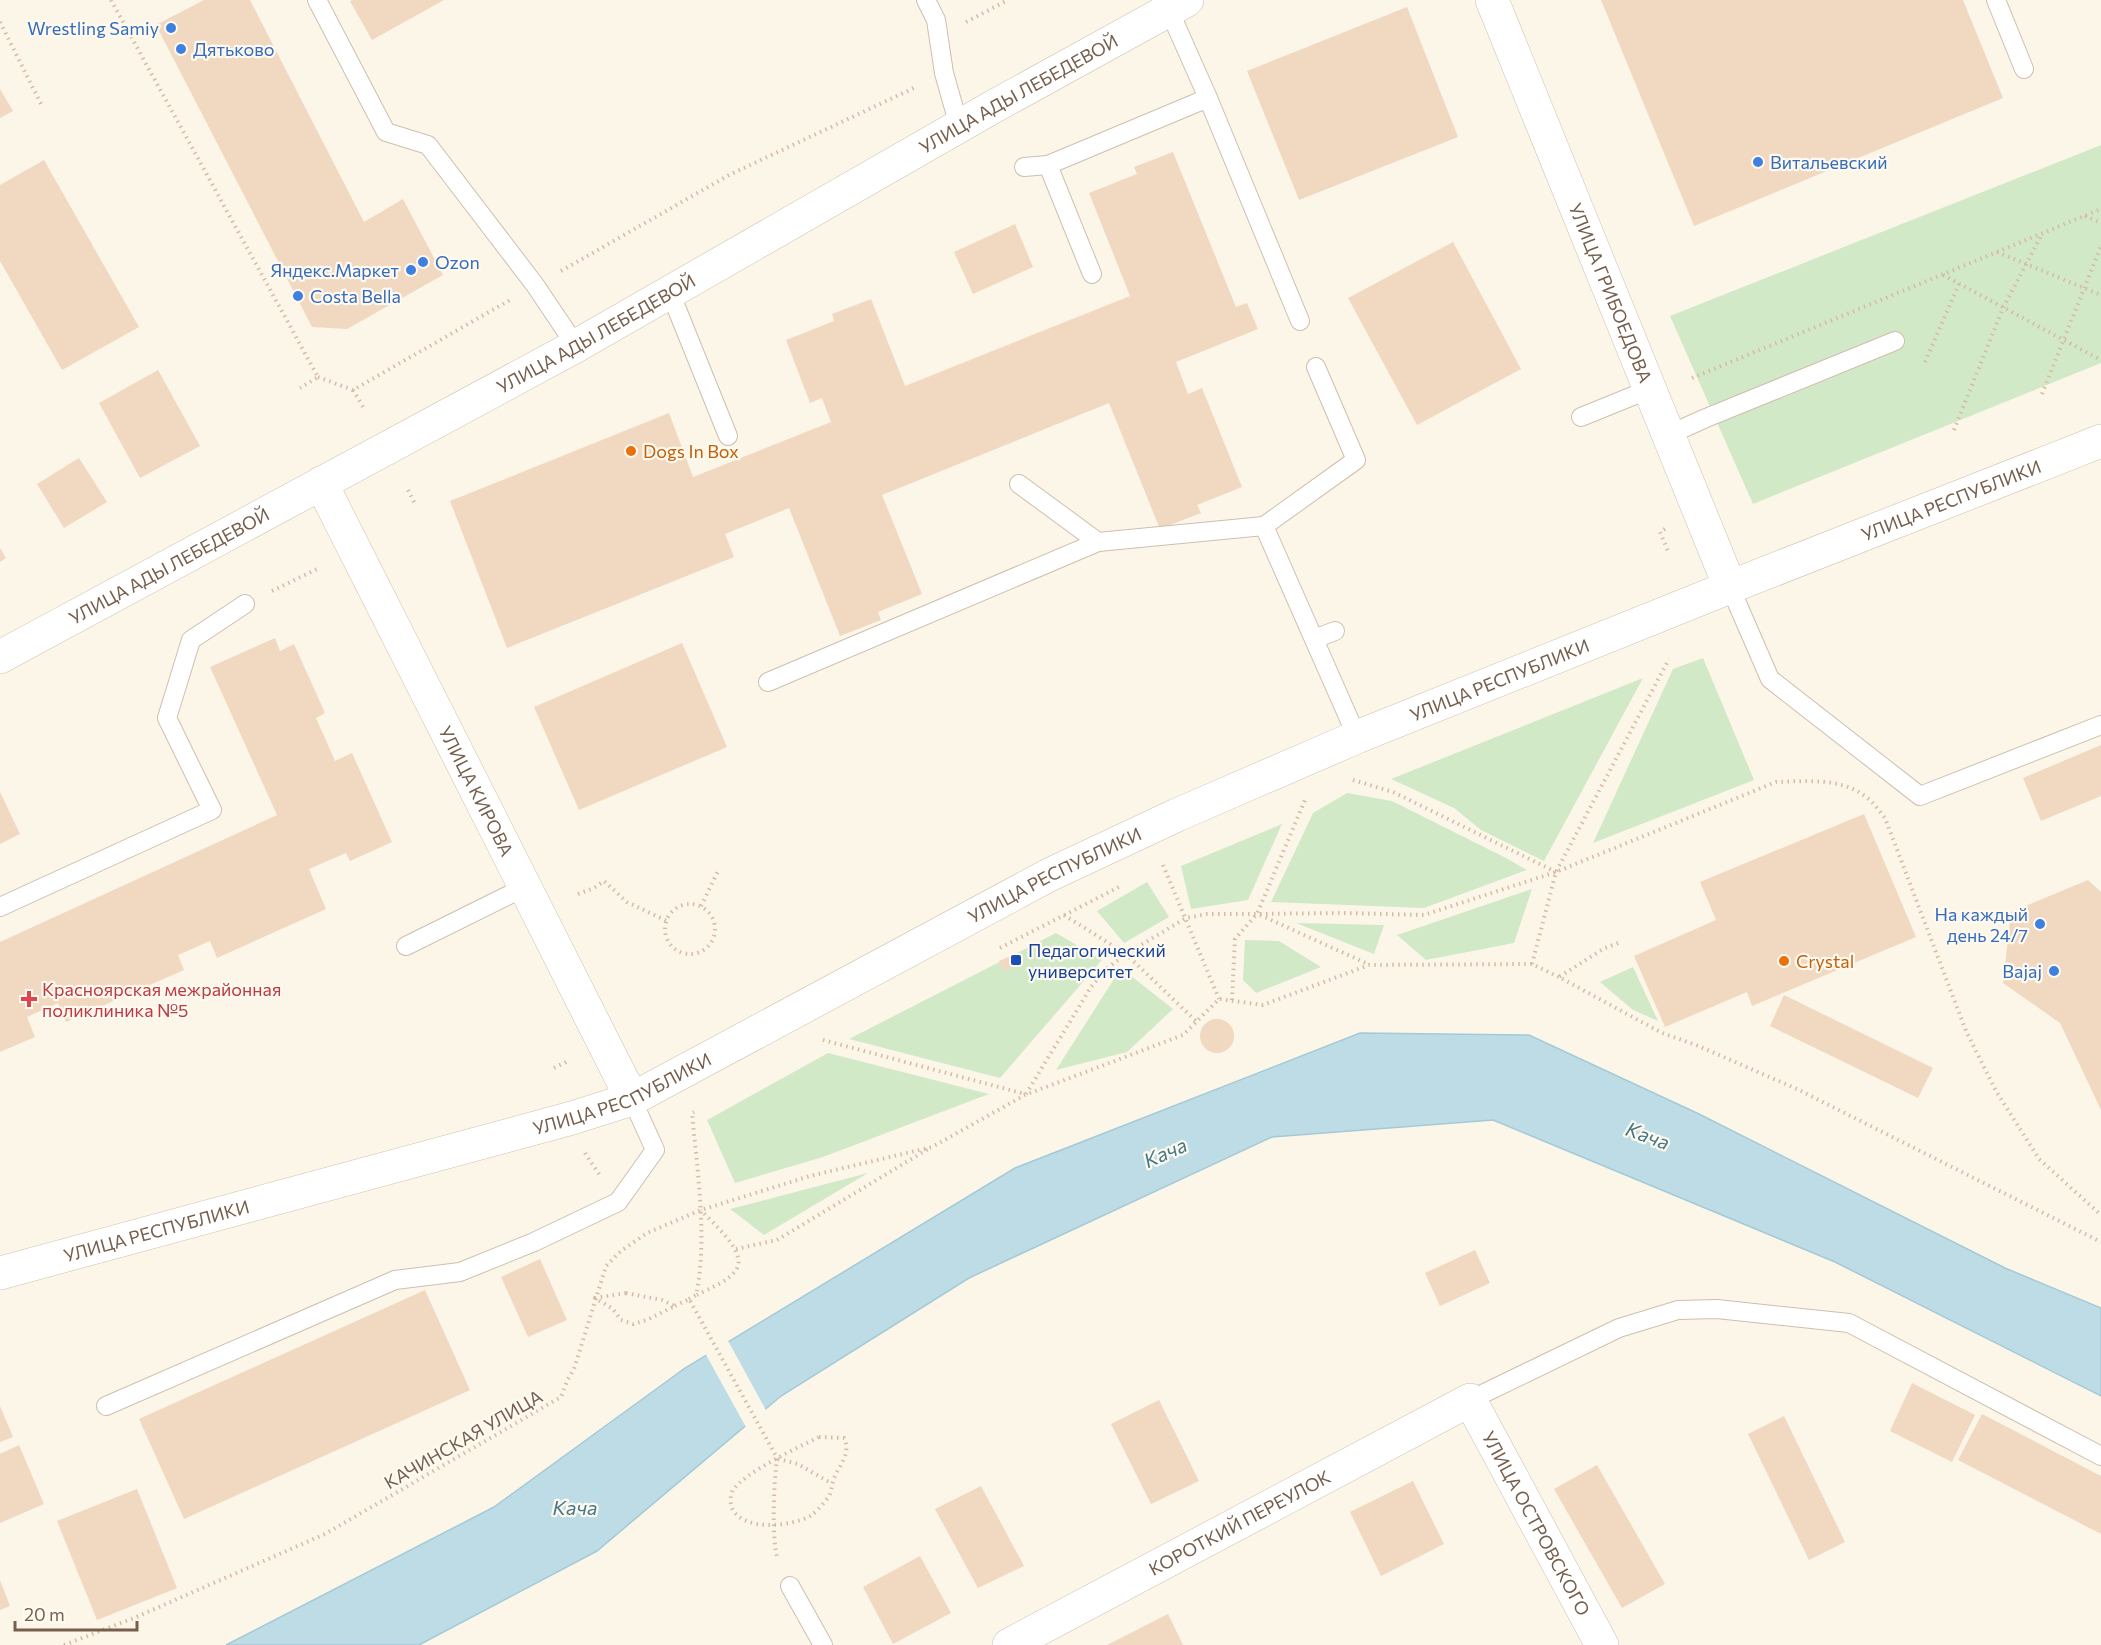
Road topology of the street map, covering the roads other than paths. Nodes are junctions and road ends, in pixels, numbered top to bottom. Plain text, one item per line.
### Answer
1 (317, 0) edge
2 (926, 0) edge
3 (1492, 0) edge
4 (1996, 0) edge
5 (1178, 5) edge
6 (2024, 69) dead end
7 (1208, 98) junction
8 (959, 126) junction
9 (1048, 165) junction
10 (1024, 167) dead end
11 (1092, 274) dead end
12 (670, 292) junction
13 (1300, 321) dead end
14 (1895, 341) dead end
15 (576, 346) junction
16 (1316, 367) dead end
17 (1650, 389) junction
18 (1581, 417) dead end
19 (1668, 435) junction
20 (728, 436) dead end
21 (2098, 450) edge
22 (321, 483) junction
23 (1019, 484) dead end
24 (1264, 526) junction
25 (1098, 542) junction
26 (1730, 587) junction
27 (245, 604) road end
28 (1335, 631) dead end
29 (1314, 639) junction
30 (0, 657) edge
31 (768, 682) dead end
32 (2101, 725) edge
33 (1357, 737) junction
34 (525, 888) junction
35 (0, 907) edge
36 (406, 946) dead end
37 (632, 1099) junction
38 (0, 1273) edge
39 (1470, 1400) junction
40 (106, 1406) dead end
41 (2101, 1456) edge
42 (790, 1586) road end
43 (823, 1645) edge
44 (1010, 1645) edge
45 (1602, 1645) edge

1 - 15 lane
2 - 8 lane
3 - 17 street, УЛИЦА ГРИБОЕДОВА
4 - 6 lane
5 - 7 lane
5 - 8 street, УЛИЦА АДЫ ЛЕБЕДЕВОЙ
7 - 9 lane
7 - 13 lane
8 - 12 street, УЛИЦА АДЫ ЛЕБЕДЕВОЙ
9 - 10 lane
9 - 11 lane
12 - 15 street, УЛИЦА АДЫ ЛЕБЕДЕВОЙ
12 - 20 lane
14 - 19 lane
15 - 22 street, УЛИЦА АДЫ ЛЕБЕДЕВОЙ
16 - 24 lane
17 - 18 lane
17 - 19 street, УЛИЦА ГРИБОЕДОВА
19 - 26 street, УЛИЦА ГРИБОЕДОВА
21 - 26 street, УЛИЦА РЕСПУБЛИКИ
22 - 30 street, УЛИЦА АДЫ ЛЕБЕДЕВОЙ
22 - 34 street, УЛИЦА КИРОВА
23 - 25 lane
24 - 25 lane
24 - 29 lane
25 - 31 lane
26 - 32 lane
26 - 33 street, УЛИЦА РЕСПУБЛИКИ
27 - 35 lane
28 - 29 lane
29 - 33 lane
33 - 37 street, УЛИЦА РЕСПУБЛИКИ
34 - 36 lane
34 - 37 street, УЛИЦА КИРОВА
37 - 38 street, УЛИЦА РЕСПУБЛИКИ
37 - 40 lane
39 - 41 lane
39 - 44 street, КОРОТКИЙ ПЕРЕУЛОК
39 - 45 street, УЛИЦА ОСТРОВСКОГО
42 - 43 lane

